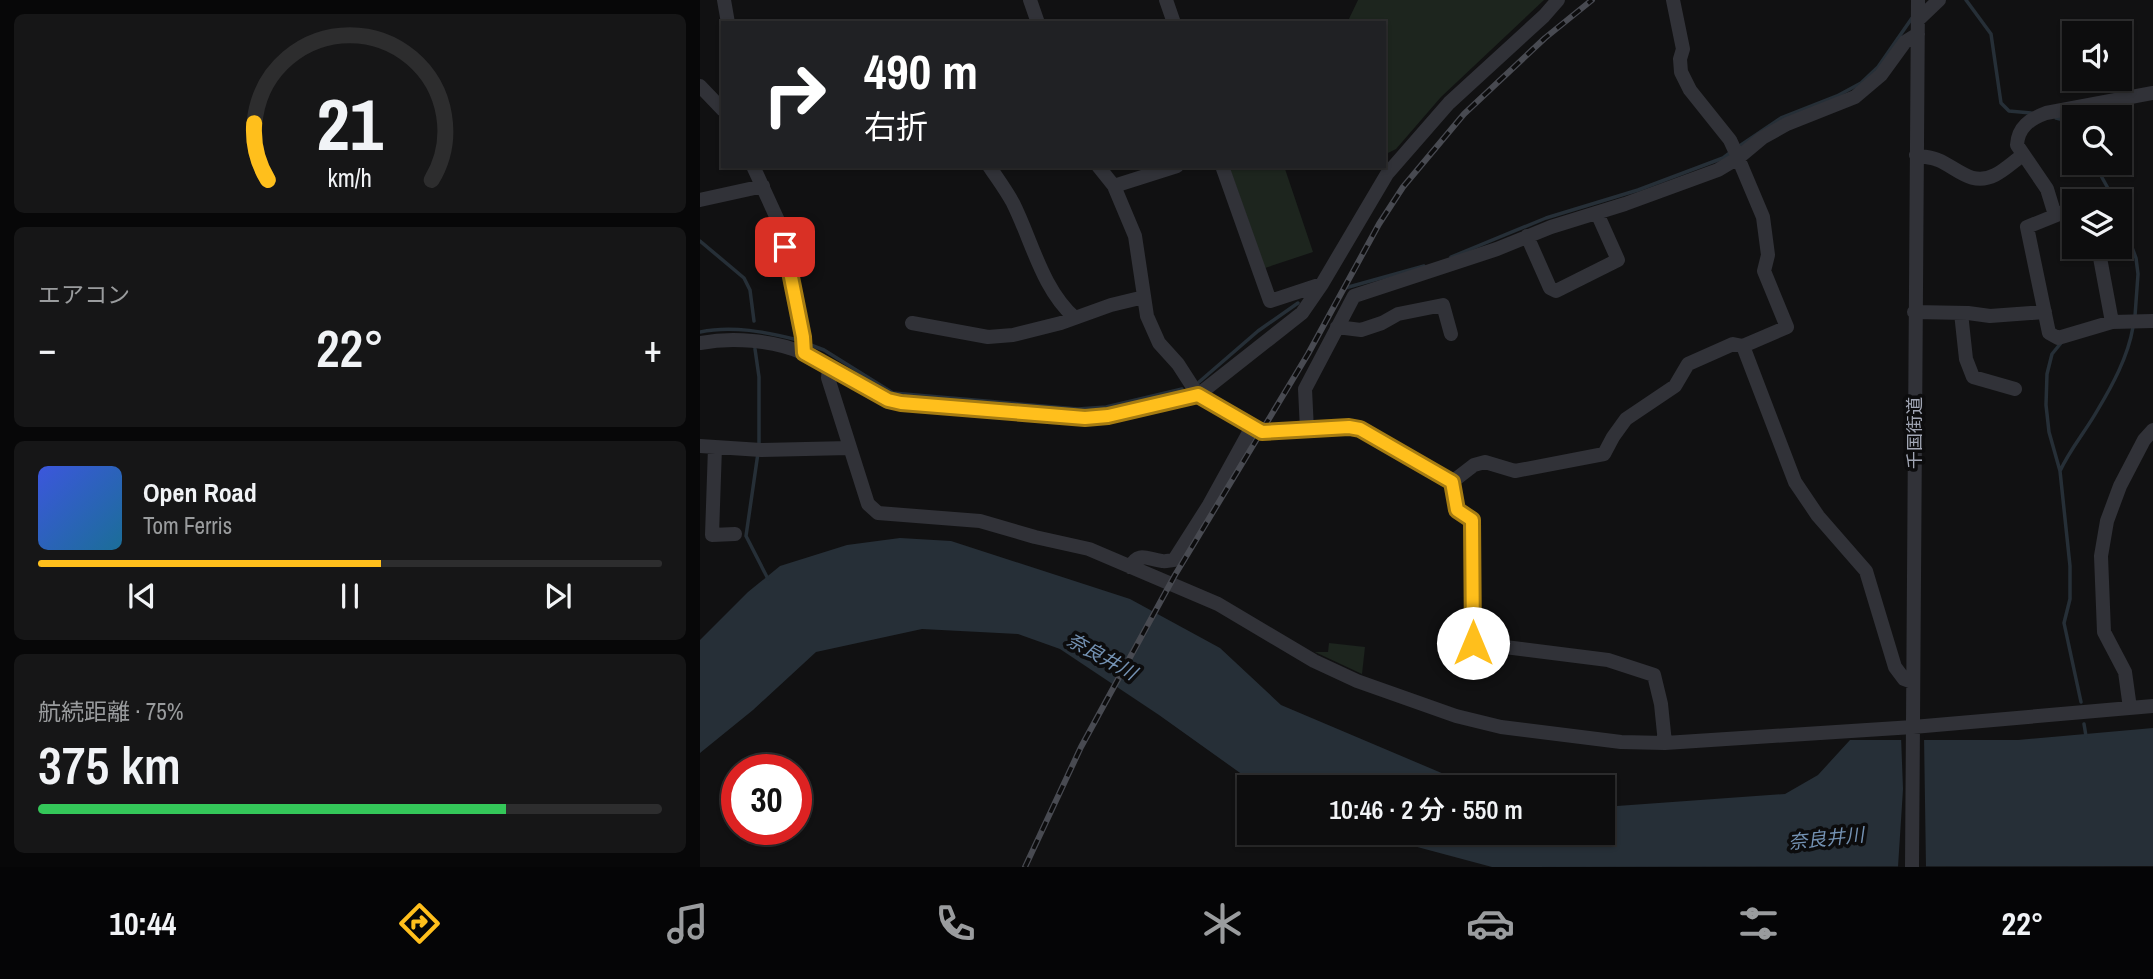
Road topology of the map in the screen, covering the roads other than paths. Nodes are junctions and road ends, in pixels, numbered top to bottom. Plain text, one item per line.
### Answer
1 (724, 0) edge
2 (1030, 0) edge
3 (1166, 0) edge
4 (1558, 0) edge
5 (1673, 0) edge
6 (1939, 0) edge
7 (1918, 16) edge
8 (728, 21) edge
9 (1037, 21) edge
10 (1173, 21) edge
11 (700, 86) edge
12 (2153, 93) edge
13 (721, 108) edge
14 (1735, 152) junction
15 (1916, 155) junction
16 (2023, 155) junction
17 (754, 168) edge
18 (990, 168) edge
19 (1100, 168) edge
20 (1171, 168) edge
21 (1223, 168) edge
22 (764, 186) junction
23 (1114, 186) junction
24 (700, 200) edge
25 (1597, 212) junction
26 (2062, 212) edge
27 (2055, 215) junction
28 (1527, 236) junction
29 (2100, 259) edge
30 (1322, 284) junction
31 (1144, 297) junction
32 (1914, 312) junction
33 (2045, 312) junction
34 (1961, 313) junction
35 (1075, 318) junction
36 (2153, 321) edge
37 (912, 323) dead end
38 (2112, 323) junction
39 (1338, 327) junction
40 (1451, 334) dead end
41 (700, 343) edge
42 (804, 345) junction
43 (1743, 346) junction
44 (829, 367) junction
45 (2015, 389) dead end
46 (1198, 395) junction
47 (1252, 427) junction
48 (1307, 430) junction
49 (2153, 430) edge
50 (707, 446) edge
51 (849, 448) junction
52 (1452, 482) junction
53 (735, 534) dead end
54 (1130, 567) junction
55 (1912, 682) junction
56 (2153, 706) edge
57 (2130, 708) junction
58 (1913, 730) junction
59 (1665, 743) junction
60 (1912, 867) edge

1 - 8 street
2 - 9 street
3 - 10 street
4 - 30 street
5 - 14 street
6 - 7 street
7 - 14 street
7 - 15 street, 千国街道
11 - 13 street
12 - 16 street
14 - 25 street
14 - 43 street
15 - 16 street
15 - 32 street, 千国街道
16 - 27 street
17 - 22 street
18 - 35 street
19 - 23 street
20 - 23 street
21 - 30 street
22 - 24 street
22 - 42 street
23 - 31 street
25 - 28 street
25 - 28 street
26 - 27 street
27 - 33 street
28 - 39 street
29 - 38 street
30 - 46 street
31 - 35 street
31 - 46 street
32 - 34 street
32 - 55 street, 千国街道
33 - 34 street
33 - 38 street
34 - 45 street
35 - 37 street
36 - 38 street
39 - 40 street
39 - 48 street
41 - 42 street
42 - 44 street
43 - 52 street
43 - 55 street
44 - 46 street
44 - 51 street
46 - 47 street
47 - 48 street
47 - 54 street
48 - 52 street
49 - 57 street
50 - 51 street
50 - 53 street
51 - 54 street
52 - 59 street
54 - 59 street
55 - 58 street, 千国街道
56 - 57 street
57 - 58 street
58 - 59 street
58 - 60 street, 千国街道

